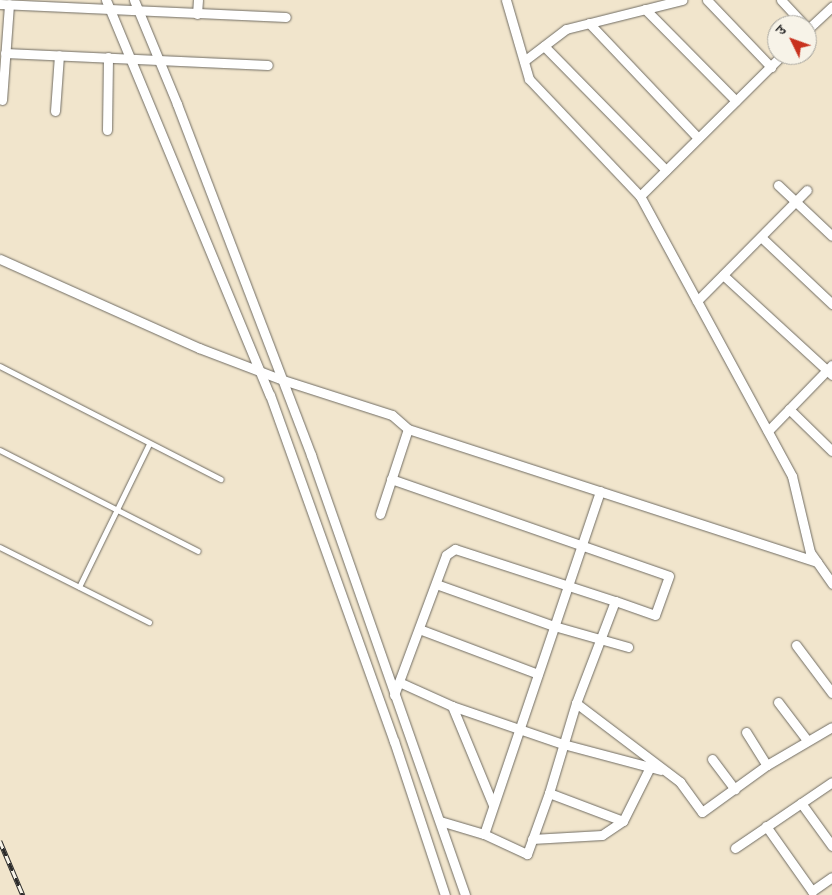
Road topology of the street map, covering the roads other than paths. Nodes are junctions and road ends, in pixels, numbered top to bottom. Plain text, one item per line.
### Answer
1 (106, 0) edge
2 (134, 0) edge
3 (198, 0) edge
4 (506, 0) edge
5 (682, 0) edge
6 (707, 0) edge
7 (781, 0) edge
8 (5, 4) edge
9 (832, 7) edge
10 (645, 9) junction
11 (110, 10) junction
12 (139, 12) junction
13 (197, 14) junction
14 (795, 15) edge
15 (286, 17) dead end
16 (817, 20) edge
17 (589, 23) junction
18 (544, 46) junction
19 (5, 54) junction
20 (59, 55) junction
21 (108, 57) junction
22 (129, 58) junction
23 (158, 58) junction
24 (524, 61) junction
25 (268, 65) dead end
26 (770, 67) joint
27 (2, 100) dead end
28 (736, 101) junction
29 (55, 111) dead end
30 (107, 130) dead end
31 (698, 138) junction
32 (666, 170) junction
33 (778, 185) dead end
34 (807, 190) dead end
35 (640, 196) junction
36 (795, 203) junction
37 (832, 236) edge
38 (761, 237) junction
39 (0, 259) edge
40 (723, 275) junction
41 (697, 301) junction
42 (832, 304) edge
43 (0, 366) edge
44 (830, 370) edge
45 (260, 371) junction
46 (283, 380) junction
47 (789, 409) junction
48 (408, 429) junction
49 (768, 430) junction
50 (149, 444) junction
51 (0, 450) edge
52 (832, 451) edge
53 (221, 479) dead end
54 (391, 479) junction
55 (600, 491) junction
56 (117, 510) junction
57 (380, 514) dead end
58 (582, 544) junction
59 (0, 547) edge
60 (198, 552) dead end
61 (817, 562) junction
62 (436, 584) junction
63 (832, 584) edge
64 (79, 587) junction
65 (567, 587) junction
66 (615, 601) junction
67 (149, 622) dead end
68 (554, 626) junction
69 (419, 629) junction
70 (600, 639) junction
71 (796, 645) dead end
72 (628, 647) dead end
73 (538, 674) junction
74 (399, 682) junction
75 (832, 693) edge
76 (394, 695) junction
77 (576, 702) junction
78 (778, 702) dead end
79 (452, 706) junction
80 (519, 727) junction
81 (832, 727) edge
82 (746, 732) dead end
83 (807, 740) junction
84 (563, 744) junction
85 (712, 759) dead end
86 (767, 765) junction
87 (650, 767) junction
88 (666, 771) junction
89 (832, 782) edge
90 (734, 789) junction
91 (549, 793) junction
92 (801, 803) junction
93 (493, 805) junction
94 (440, 821) junction
95 (623, 821) junction
96 (766, 826) junction
97 (484, 834) junction
98 (532, 839) junction
99 (832, 846) edge
100 (735, 848) dead end
101 (832, 877) edge
102 (813, 893) edge
103 (445, 895) edge
104 (465, 895) edge

1 - 11 street
2 - 12 street
3 - 13 street
4 - 24 street
5 - 10 street
6 - 26 street
7 - 14 street
8 - 11 street
8 - 19 street
9 - 16 street
10 - 17 street
10 - 28 street
11 - 12 street
11 - 22 street
12 - 13 street
12 - 23 street
13 - 15 street
17 - 18 street
17 - 31 street
18 - 24 street
18 - 32 street
19 - 20 street
19 - 27 street
20 - 21 street
20 - 29 street
21 - 22 street
21 - 30 street
22 - 23 street
22 - 45 street
23 - 25 street
23 - 46 street
24 - 35 street
26 - 28 street
28 - 31 street
31 - 32 street
32 - 35 street
33 - 36 street
34 - 36 street
35 - 41 street
36 - 37 street
36 - 38 street
38 - 40 street
38 - 42 street
39 - 45 street
40 - 41 street
40 - 44 street
41 - 49 street
43 - 50 lane
44 - 47 street
45 - 46 street
45 - 103 street
46 - 48 street
46 - 76 street
47 - 49 street
47 - 52 street
48 - 54 street
48 - 55 street
49 - 61 street
50 - 53 lane
50 - 56 lane
51 - 56 lane
54 - 57 street
54 - 58 street
55 - 58 street
55 - 61 street
56 - 60 lane
56 - 64 lane
58 - 65 street
58 - 66 street
59 - 64 lane
61 - 63 street
62 - 65 street
62 - 68 street
62 - 69 street
64 - 67 lane
65 - 66 street
65 - 68 street
66 - 70 street
68 - 70 street
68 - 73 street
69 - 73 street
69 - 74 street
70 - 72 street
70 - 77 street
71 - 75 street
73 - 80 street
74 - 76 street
74 - 79 street
76 - 94 street
77 - 84 street
77 - 88 street
78 - 83 street
79 - 80 street
79 - 93 street
80 - 84 street
80 - 93 street
81 - 83 street
82 - 86 street
83 - 86 street
84 - 87 street
84 - 91 street
85 - 90 street
86 - 90 street
87 - 88 street
87 - 95 street
88 - 90 street
89 - 92 street
91 - 95 street
91 - 98 street
92 - 96 street
92 - 99 street
93 - 97 street
94 - 97 street
94 - 104 street
95 - 98 street
96 - 100 street
96 - 102 street
97 - 98 street
101 - 102 street

